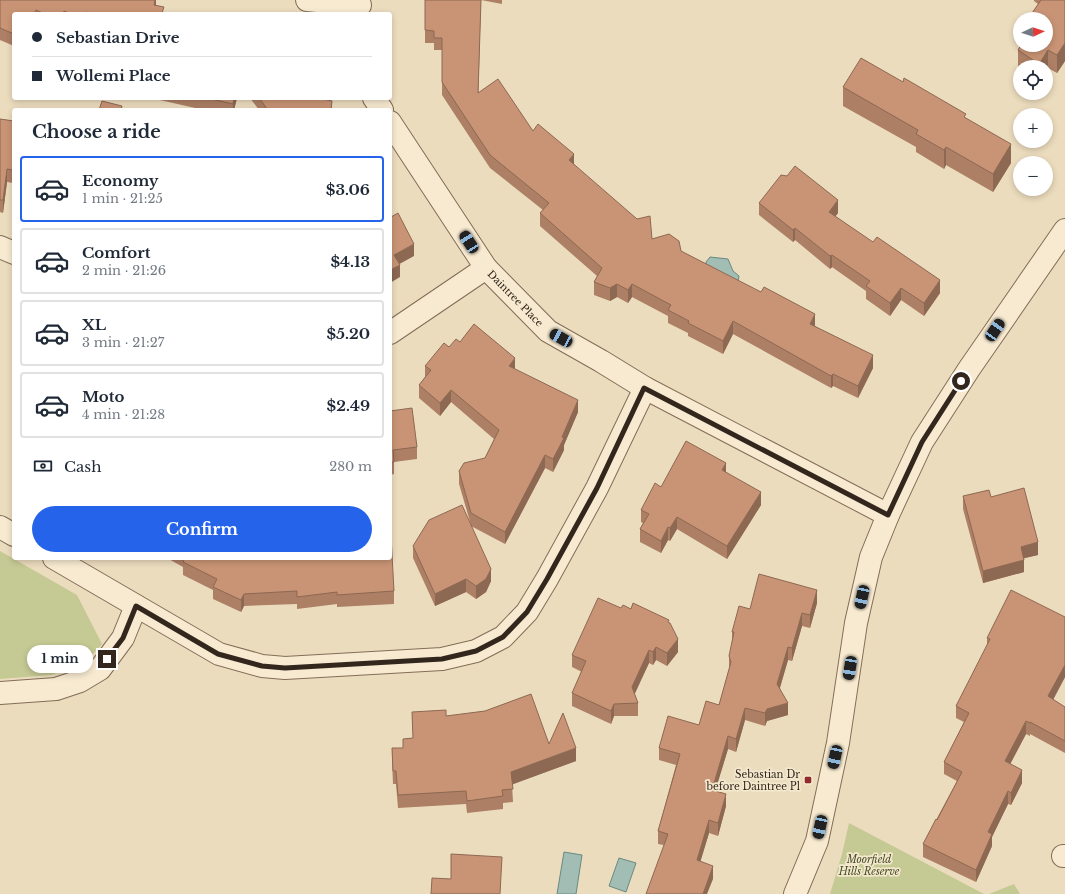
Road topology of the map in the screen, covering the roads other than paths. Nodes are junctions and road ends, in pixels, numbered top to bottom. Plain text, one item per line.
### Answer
1 (307, 0) edge
2 (361, 6) edge
3 (392, 125) edge
4 (1065, 230) edge
5 (0, 247) edge
6 (12, 252) edge
7 (486, 268) junction
8 (392, 332) edge
9 (644, 388) junction
10 (888, 515) junction
11 (0, 527) edge
12 (12, 534) edge
13 (57, 560) edge
14 (136, 606) junction
15 (0, 693) edge
16 (795, 894) edge

1 - 2 street
3 - 7 street, Daintree Place
4 - 10 street
5 - 6 street
7 - 8 street
7 - 9 street, Daintree Place
9 - 10 street, Daintree Place
9 - 14 street
10 - 16 street
11 - 12 street
13 - 14 street
14 - 15 street

